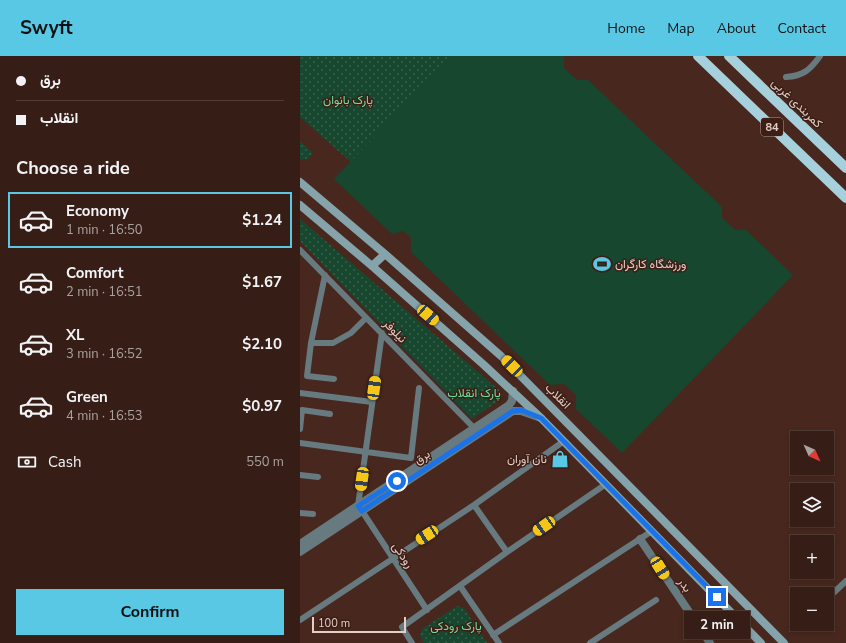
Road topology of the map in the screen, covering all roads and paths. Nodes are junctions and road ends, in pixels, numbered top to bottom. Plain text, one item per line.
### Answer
1 (698, 56) edge
2 (730, 56) edge
3 (820, 56) edge
4 (786, 77) dead end
5 (846, 168) edge
6 (300, 182) edge
7 (846, 198) edge
8 (300, 205) edge
9 (300, 250) edge
10 (385, 254) junction
11 (372, 266) junction
12 (325, 275) junction
13 (366, 318) junction
14 (382, 333) junction
15 (311, 343) junction
16 (334, 379) dead end
17 (419, 388) dead end
18 (513, 391) junction
19 (300, 393) edge
20 (372, 402) junction
21 (330, 414) dead end
22 (541, 418) junction
23 (300, 429) edge
24 (476, 431) junction
25 (564, 441) junction
26 (300, 443) edge
27 (366, 452) junction
28 (411, 458) junction
29 (410, 472) junction
30 (300, 475) edge
31 (318, 477) dead end
32 (606, 484) junction
33 (474, 504) junction
34 (360, 509) junction
35 (300, 513) edge
36 (313, 514) dead end
37 (652, 531) junction
38 (640, 539) junction
39 (300, 544) edge
40 (300, 552) edge
41 (507, 552) junction
42 (392, 558) junction
43 (846, 581) edge
44 (460, 586) junction
45 (834, 592) edge
46 (656, 600) dead end
47 (427, 610) junction
48 (300, 620) edge
49 (494, 635) junction
50 (760, 642) edge
51 (412, 643) edge
52 (499, 643) edge
53 (590, 643) edge
54 (710, 643) edge
55 (784, 643) edge

1 - 7 highway, 84
2 - 5 highway, کمربندی غربی / 84
3 - 4 street
6 - 10 main road, انقلاب
8 - 11 main road
9 - 12 street, نیلوفر
10 - 11 main road
10 - 55 main road, انقلاب
11 - 18 main road
12 - 13 street, نیلوفر
12 - 15 street
13 - 14 street, نیلوفر
13 - 15 street
14 - 20 street
14 - 24 street, نیلوفر
15 - 16 street
17 - 28 street
18 - 22 main road
18 - 24 street, برق
19 - 20 street
20 - 27 street
21 - 23 street
22 - 24 street, برق
22 - 25 main road
24 - 29 street, برق
24 - 34 street, برق
25 - 32 main road
25 - 33 street
26 - 27 street
27 - 28 street
27 - 34 street
28 - 29 street
29 - 34 street, برق
30 - 31 street
32 - 37 main road
32 - 41 street
33 - 41 street
33 - 42 street
34 - 39 street, برق
34 - 40 street, برق
34 - 42 street, رودکی
35 - 36 street
37 - 38 street
37 - 50 main road
38 - 49 street
38 - 54 street, بدر
41 - 44 street
42 - 47 street, رودکی
42 - 48 street
43 - 45 street
44 - 47 street
44 - 49 street
46 - 53 street
47 - 51 street
49 - 52 street

